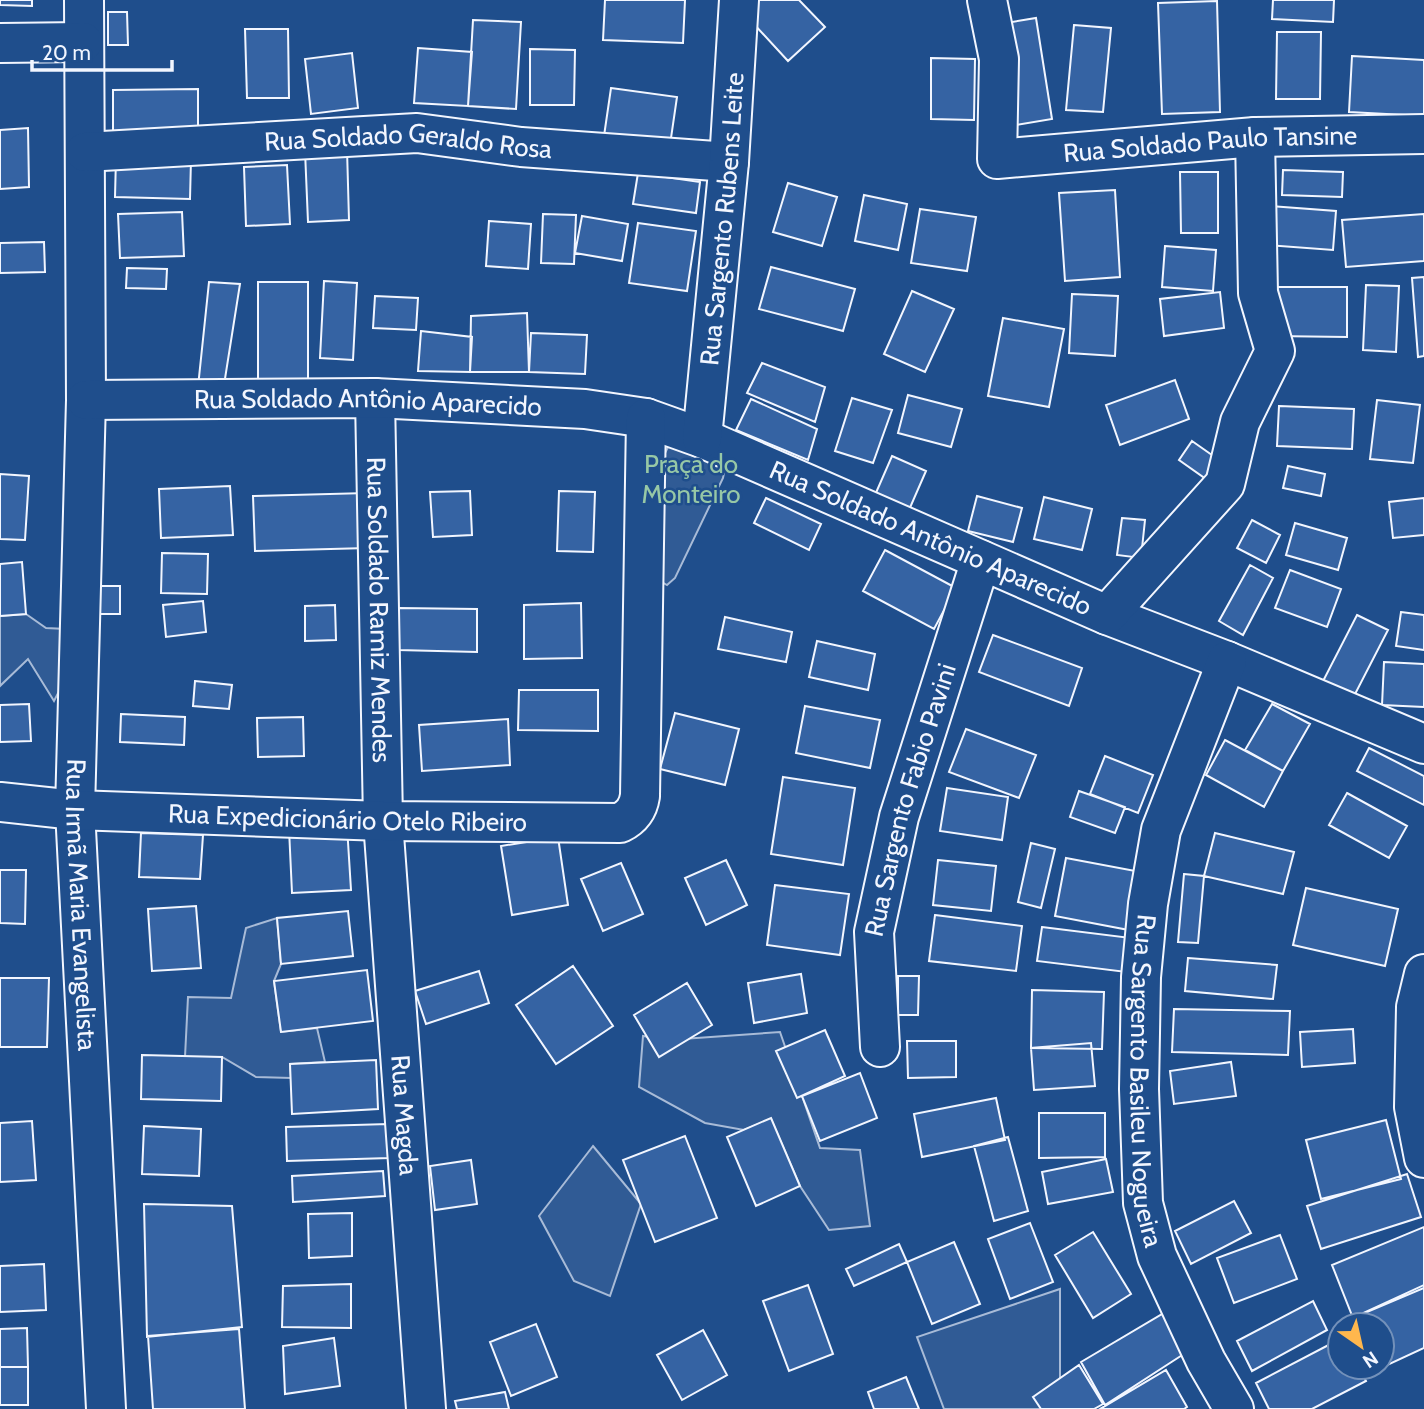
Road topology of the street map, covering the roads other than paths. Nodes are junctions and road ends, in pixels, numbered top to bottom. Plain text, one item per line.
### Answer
1 (84, 0) edge
2 (739, 0) edge
3 (988, 0) edge
4 (83, 42) junction
5 (0, 43) edge
6 (1424, 134) edge
7 (1255, 137) junction
8 (85, 152) junction
9 (729, 162) junction
10 (375, 397) junction
11 (86, 400) junction
12 (646, 418) junction
13 (702, 438) junction
14 (981, 560) junction
15 (1107, 615) junction
16 (1227, 661) junction
17 (1424, 744) edge
18 (0, 802) edge
19 (75, 810) junction
20 (383, 821) junction
21 (1424, 974) edge
22 (880, 1047) dead end
23 (1424, 1158) edge
24 (106, 1409) edge
25 (426, 1409) edge
26 (1234, 1409) edge

1 - 4 street, Rua Irmã Maria Evangelista
2 - 9 street, Rua Sargento Rubens Leite
3 - 7 street, Rua Soldado Paulo Tansine
4 - 5 street
4 - 8 street, Rua Irmã Maria Evangelista
6 - 7 street, Rua Soldado Paulo Tansine
7 - 15 street
8 - 9 street, Rua Soldado Geraldo Rosa
8 - 11 street, Rua Irmã Maria Evangelista
9 - 13 street, Rua Sargento Rubens Leite
10 - 11 street, Rua Soldado Antônio Aparecido
10 - 12 street, Rua Soldado Antônio Aparecido
10 - 20 street, Rua Soldado Ramiz Mendes
11 - 19 street, Rua Irmã Maria Evangelista
12 - 13 street, Rua Soldado Antônio Aparecido
12 - 20 street, Rua Expedicionário Otelo Ribeiro
13 - 14 street, Rua Soldado Antônio Aparecido
14 - 15 street, Rua Soldado Antônio Aparecido
14 - 22 street, Rua Sargento Fabio Pavini
15 - 16 street, Rua Soldado Antônio Aparecido
16 - 17 street, Rua Soldado Antônio Aparecido
16 - 26 street, Rua Sargento Basileu Nogueira
18 - 19 street, Rua Expedicionário Otelo Ribeiro
19 - 20 street, Rua Expedicionário Otelo Ribeiro
19 - 24 street, Rua Irmã Maria Evangelista
20 - 25 street, Rua Magda
21 - 23 street

